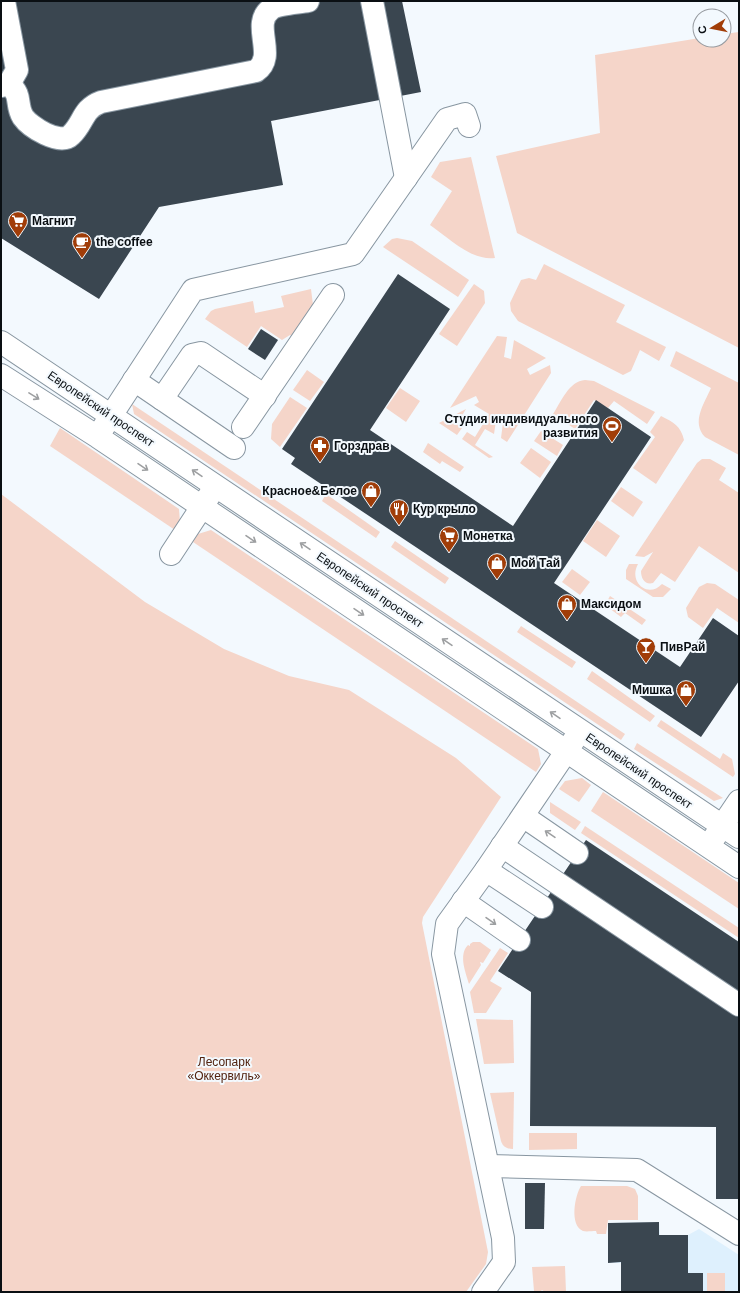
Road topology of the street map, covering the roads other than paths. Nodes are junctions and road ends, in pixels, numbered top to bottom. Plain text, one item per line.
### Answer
1 (4, 1) edge
2 (308, 1) edge
3 (372, 1) edge
4 (5, 85) edge
5 (469, 126) dead end
6 (406, 178) junction
7 (333, 295) dead end
8 (1, 342) edge
9 (1, 375) edge
10 (134, 380) junction
11 (265, 396) junction
12 (162, 399) junction
13 (112, 416) junction
14 (244, 428) dead end
15 (98, 437) junction
16 (234, 448) dead end
17 (216, 486) junction
18 (202, 506) junction
19 (170, 554) dead end
20 (580, 731) junction
21 (566, 752) junction
22 (739, 801) edge
23 (523, 816) junction
24 (730, 832) edge
25 (502, 846) junction
26 (708, 847) junction
27 (577, 853) dead end
28 (739, 867) edge
29 (486, 870) junction
30 (463, 901) junction
31 (542, 907) dead end
32 (519, 940) dead end
33 (739, 1005) edge
34 (488, 1166) junction
35 (739, 1234) edge
36 (484, 1292) edge

1 - 4 street
2 - 4 street
3 - 6 street
5 - 6 street
6 - 10 street
7 - 11 street
8 - 13 street, Европейский проспект
9 -> 15 street, Европейский проспект
10 - 12 street
10 - 13 street
11 - 12 street
11 - 14 street
12 - 16 street
13 - 15 street
17 -> 13 street, Европейский проспект
15 -> 18 street, Европейский проспект
17 - 18 street
20 -> 17 street, Европейский проспект
18 - 19 street
18 -> 21 street, Европейский проспект
20 - 21 street
20 - 24 street, Европейский проспект
21 - 23 street
21 - 26 street, Европейский проспект
22 - 24 street
23 - 25 street
27 -> 23 street
24 - 26 street
25 - 29 street
25 - 33 street
26 - 28 street, Европейский проспект
29 - 30 street
29 - 31 street
30 -> 32 street
30 - 34 street
34 - 35 street
34 - 36 street

